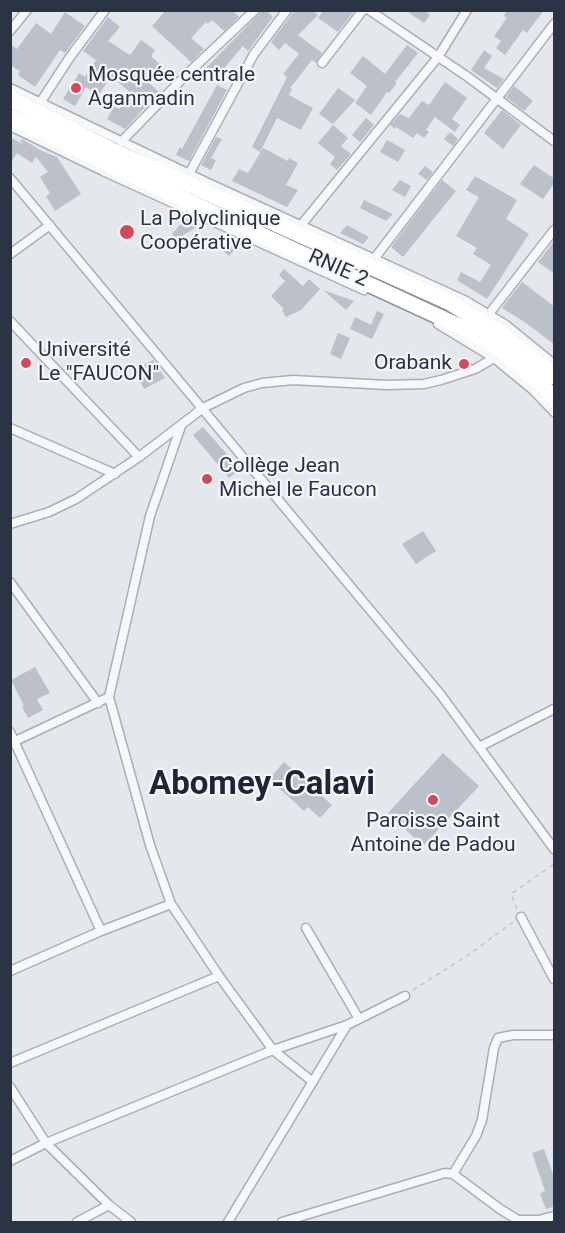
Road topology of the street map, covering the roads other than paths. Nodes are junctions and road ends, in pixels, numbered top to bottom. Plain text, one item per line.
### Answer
1 (27, 10) edge
2 (105, 10) edge
3 (255, 10) edge
4 (287, 10) edge
5 (363, 10) edge
6 (369, 10) edge
7 (467, 10) edge
8 (555, 24) edge
9 (10, 31) edge
10 (438, 57) junction
11 (322, 63) dead end
12 (10, 88) edge
13 (10, 99) edge
14 (498, 99) junction
15 (40, 103) junction
16 (10, 116) edge
17 (10, 126) edge
18 (555, 141) edge
19 (121, 142) junction
20 (189, 174) junction
21 (10, 178) edge
22 (302, 224) junction
23 (50, 225) junction
24 (555, 230) edge
25 (10, 254) edge
26 (374, 259) junction
27 (489, 314) junction
28 (10, 321) edge
29 (494, 358) junction
30 (554, 367) edge
31 (555, 398) edge
32 (203, 408) junction
33 (555, 412) edge
34 (181, 426) junction
35 (10, 428) edge
36 (139, 457) junction
37 (115, 474) junction
38 (10, 524) edge
39 (10, 582) edge
40 (109, 697) junction
41 (98, 703) junction
42 (555, 709) edge
43 (10, 732) edge
44 (13, 742) edge
45 (481, 746) junction
46 (555, 849) edge
47 (171, 904) junction
48 (520, 917) road end
49 (306, 928) dead end
50 (101, 931) junction
51 (10, 971) edge
52 (219, 976) junction
53 (555, 979) edge
54 (405, 996) road end
55 (359, 1019) junction
56 (347, 1025) junction
57 (555, 1035) edge
58 (273, 1050) junction
59 (10, 1063) edge
60 (313, 1082) junction
61 (10, 1088) edge
62 (46, 1143) junction
63 (10, 1161) edge
64 (453, 1174) junction
65 (109, 1205) junction
66 (555, 1216) edge
67 (77, 1222) edge
68 (131, 1222) edge
69 (228, 1222) edge
70 (282, 1222) edge

1 - 9 street
2 - 15 street
3 - 19 street
4 - 20 street
5 - 11 street
6 - 10 street
7 - 10 street
8 - 14 street
10 - 14 street
10 - 22 street
12 - 15 street
13 - 30 highway, RNIE 2 / RNIE 2
14 - 18 street
14 - 26 street
15 - 19 street
16 - 31 highway, RNIE 2 / RNIE 2
17 - 29 street
19 - 20 street
20 - 22 street
21 - 23 street
22 - 26 street
23 - 25 street
23 - 32 street
24 - 27 street
26 - 27 street
27 - 30 street
28 - 36 street
29 - 32 street
29 - 33 street
32 - 34 street
32 - 45 street
34 - 36 street
34 - 40 street
35 - 37 street
36 - 37 street
37 - 38 street
39 - 41 street
40 - 41 street
40 - 47 street
41 - 44 street
42 - 45 street
43 - 44 street
44 - 50 street
45 - 46 street
47 - 50 street
47 - 52 street
48 - 53 street
49 - 55 street
50 - 51 street
52 - 58 street
52 - 59 street
54 - 55 street
55 - 56 street
56 - 58 street
56 - 60 street
57 - 64 street
58 - 60 street
58 - 62 street
60 - 69 street
61 - 62 street
62 - 63 street
62 - 65 street
64 - 66 street
64 - 70 street
65 - 67 street
65 - 68 street

